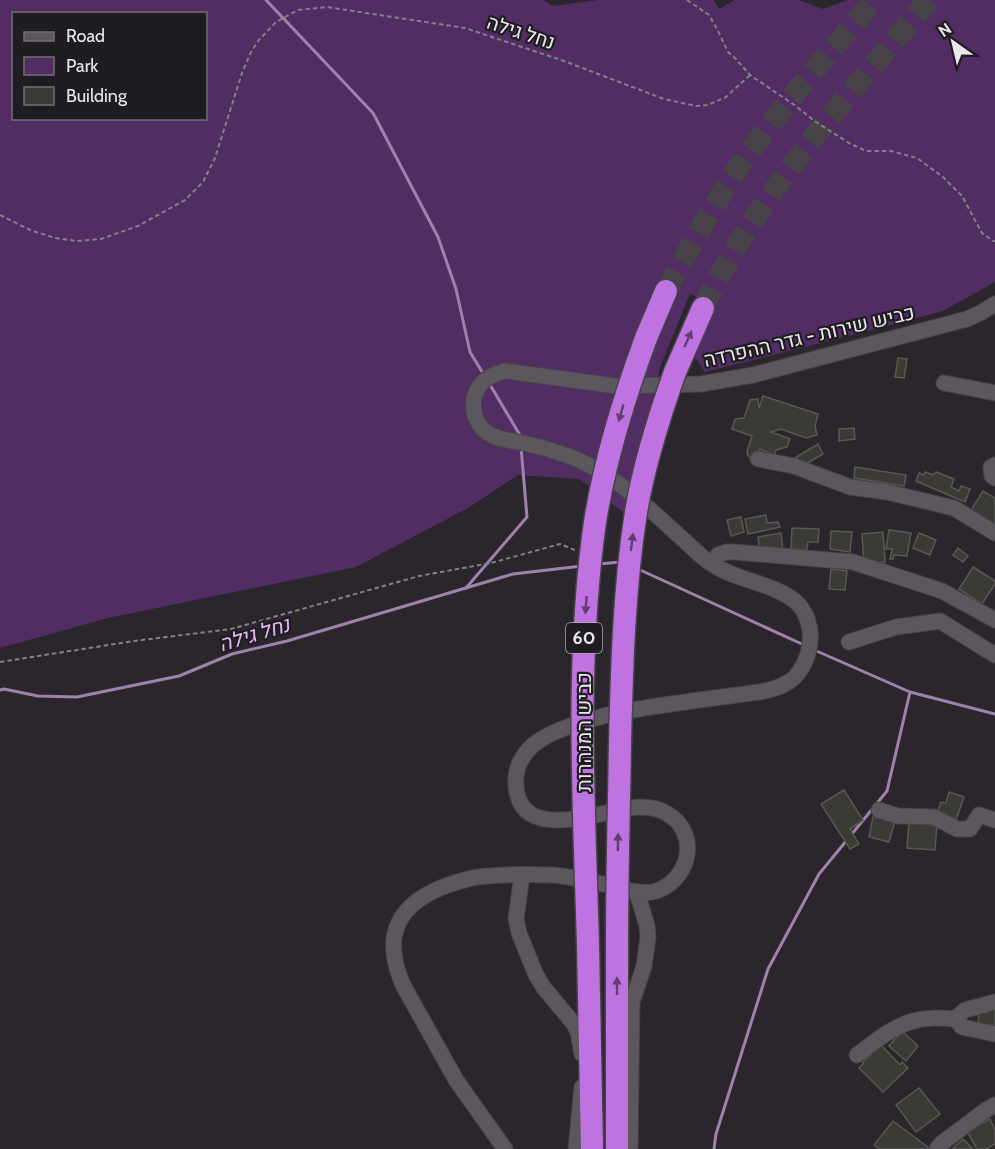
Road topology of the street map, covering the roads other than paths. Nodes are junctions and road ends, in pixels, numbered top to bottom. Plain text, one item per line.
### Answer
1 (666, 291) tunnel mouth
2 (995, 304) edge
3 (703, 308) tunnel mouth
4 (944, 383) dead end
5 (995, 393) edge
6 (758, 459) dead end
7 (995, 465) edge
8 (995, 478) edge
9 (995, 533) edge
10 (718, 555) dead end
11 (995, 620) edge
12 (849, 642) dead end
13 (995, 654) edge
14 (879, 810) dead end
15 (995, 820) edge
16 (522, 875) junction
17 (637, 892) junction
18 (995, 1002) edge
19 (955, 1019) junction
20 (995, 1034) edge
21 (857, 1055) dead end
22 (995, 1105) edge
23 (505, 1149) edge
24 (576, 1149) edge
25 (592, 1149) edge
26 (617, 1149) edge
27 (630, 1149) edge
28 (937, 1149) edge

1 -> 25 highway, כביש המנהרות / 60, bridge
2 - 17 street, כביש שירות - גדר ההפרדה
26 -> 3 highway, כביש המנהרות / 60, bridge
4 - 5 street
6 - 9 street
7 - 8 street
10 - 11 street
12 - 13 street
14 - 15 street
16 - 17 street, כביש שירות - גדר ההפרדה
16 - 23 street, כביש שירות - גדר ההפרדה
16 - 24 street
17 - 27 street
18 - 19 street
19 - 20 street
19 - 21 street
22 - 28 street

